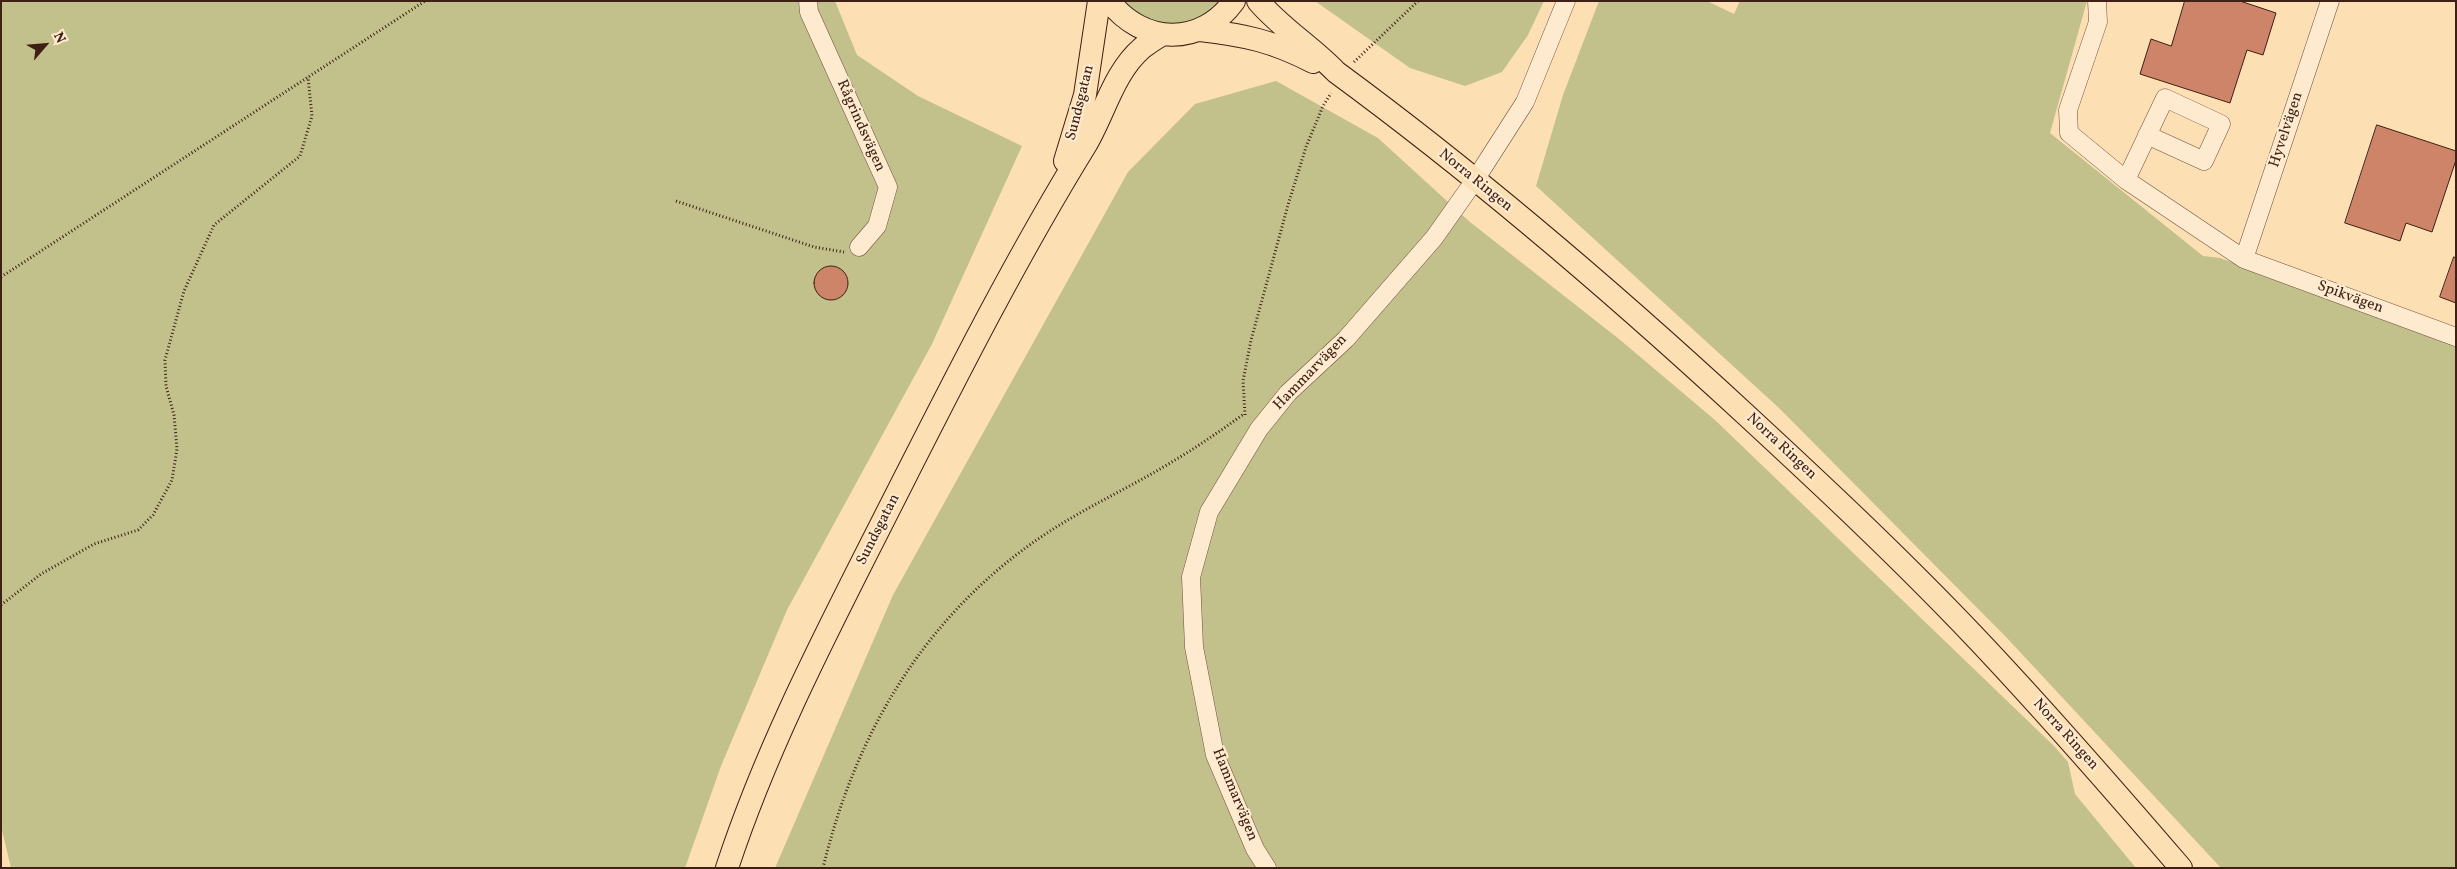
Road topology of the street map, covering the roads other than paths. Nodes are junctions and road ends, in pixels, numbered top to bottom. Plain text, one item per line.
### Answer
1 (808, 1) edge
2 (1099, 1) edge
3 (1109, 1) edge
4 (1234, 1) edge
5 (1258, 1) edge
6 (1566, 1) edge
7 (2097, 1) edge
8 (2330, 1) edge
9 (1200, 30) junction
10 (1161, 35) junction
11 (1341, 75) junction
12 (2147, 135) dead end
13 (1475, 180) junction
14 (2126, 180) junction
15 (1050, 202) junction
16 (859, 247) road end
17 (2244, 259) junction
18 (2456, 336) edge
19 (727, 868) edge
20 (1267, 868) edge
21 (2181, 868) edge

1 - 16 street, Rågrindsvägen
2 - 15 main road, Sundsgatan
3 - 10 main road
4 - 9 main road
5 - 11 main road, Norra Ringen
6 - 13 street, Hammarvägen
7 - 14 street, Spikvägen
8 - 17 street, Hyvelvägen
9 - 10 main road
9 - 11 main road, Norra Ringen
10 - 15 main road, Sundsgatan
11 - 13 main road, Norra Ringen
12 - 14 street
13 - 20 street, Hammarvägen
13 - 21 main road, Norra Ringen
14 - 17 street, Spikvägen
15 - 19 main road, Sundsgatan
17 - 18 street, Spikvägen

